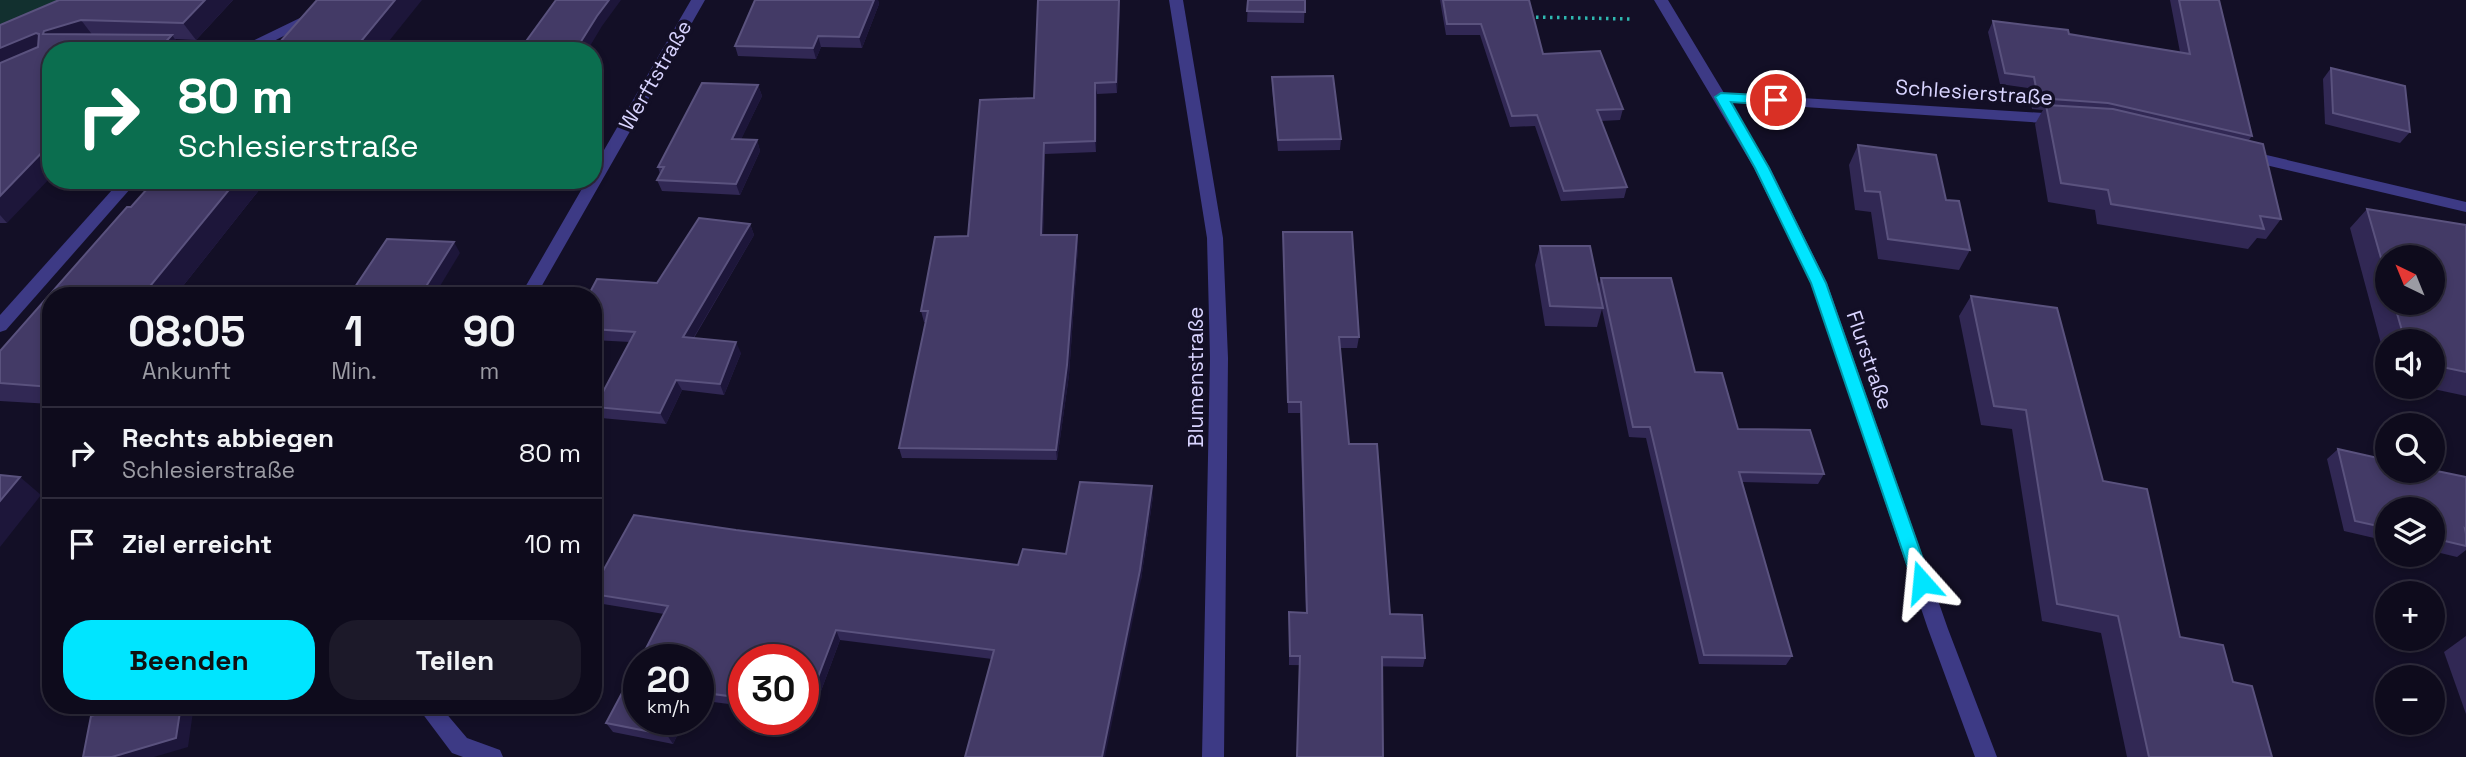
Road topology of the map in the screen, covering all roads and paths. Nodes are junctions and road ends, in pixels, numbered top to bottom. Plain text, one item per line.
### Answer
1 (348, 0) edge
2 (698, 0) edge
3 (1176, 0) edge
4 (1661, 0) edge
5 (1528, 17) edge
6 (1675, 20) junction
7 (258, 42) edge
8 (1721, 97) junction
9 (2074, 119) edge
10 (2236, 153) edge
11 (602, 167) edge
12 (122, 189) edge
13 (589, 189) edge
14 (2466, 207) edge
15 (533, 287) edge
16 (0, 326) edge
17 (433, 714) edge
18 (492, 757) edge
19 (1213, 757) edge
20 (1986, 757) edge

1 - 7 street
2 - 11 street, Werftstraße
3 - 19 street, Blumenstraße
4 - 6 street, Flurstraße
5 - 6 path
6 - 8 street, Flurstraße
8 - 9 street, Schlesierstraße
8 - 20 street, Flurstraße
10 - 14 street
12 - 16 street
13 - 15 street, Werftstraße
17 - 18 street

